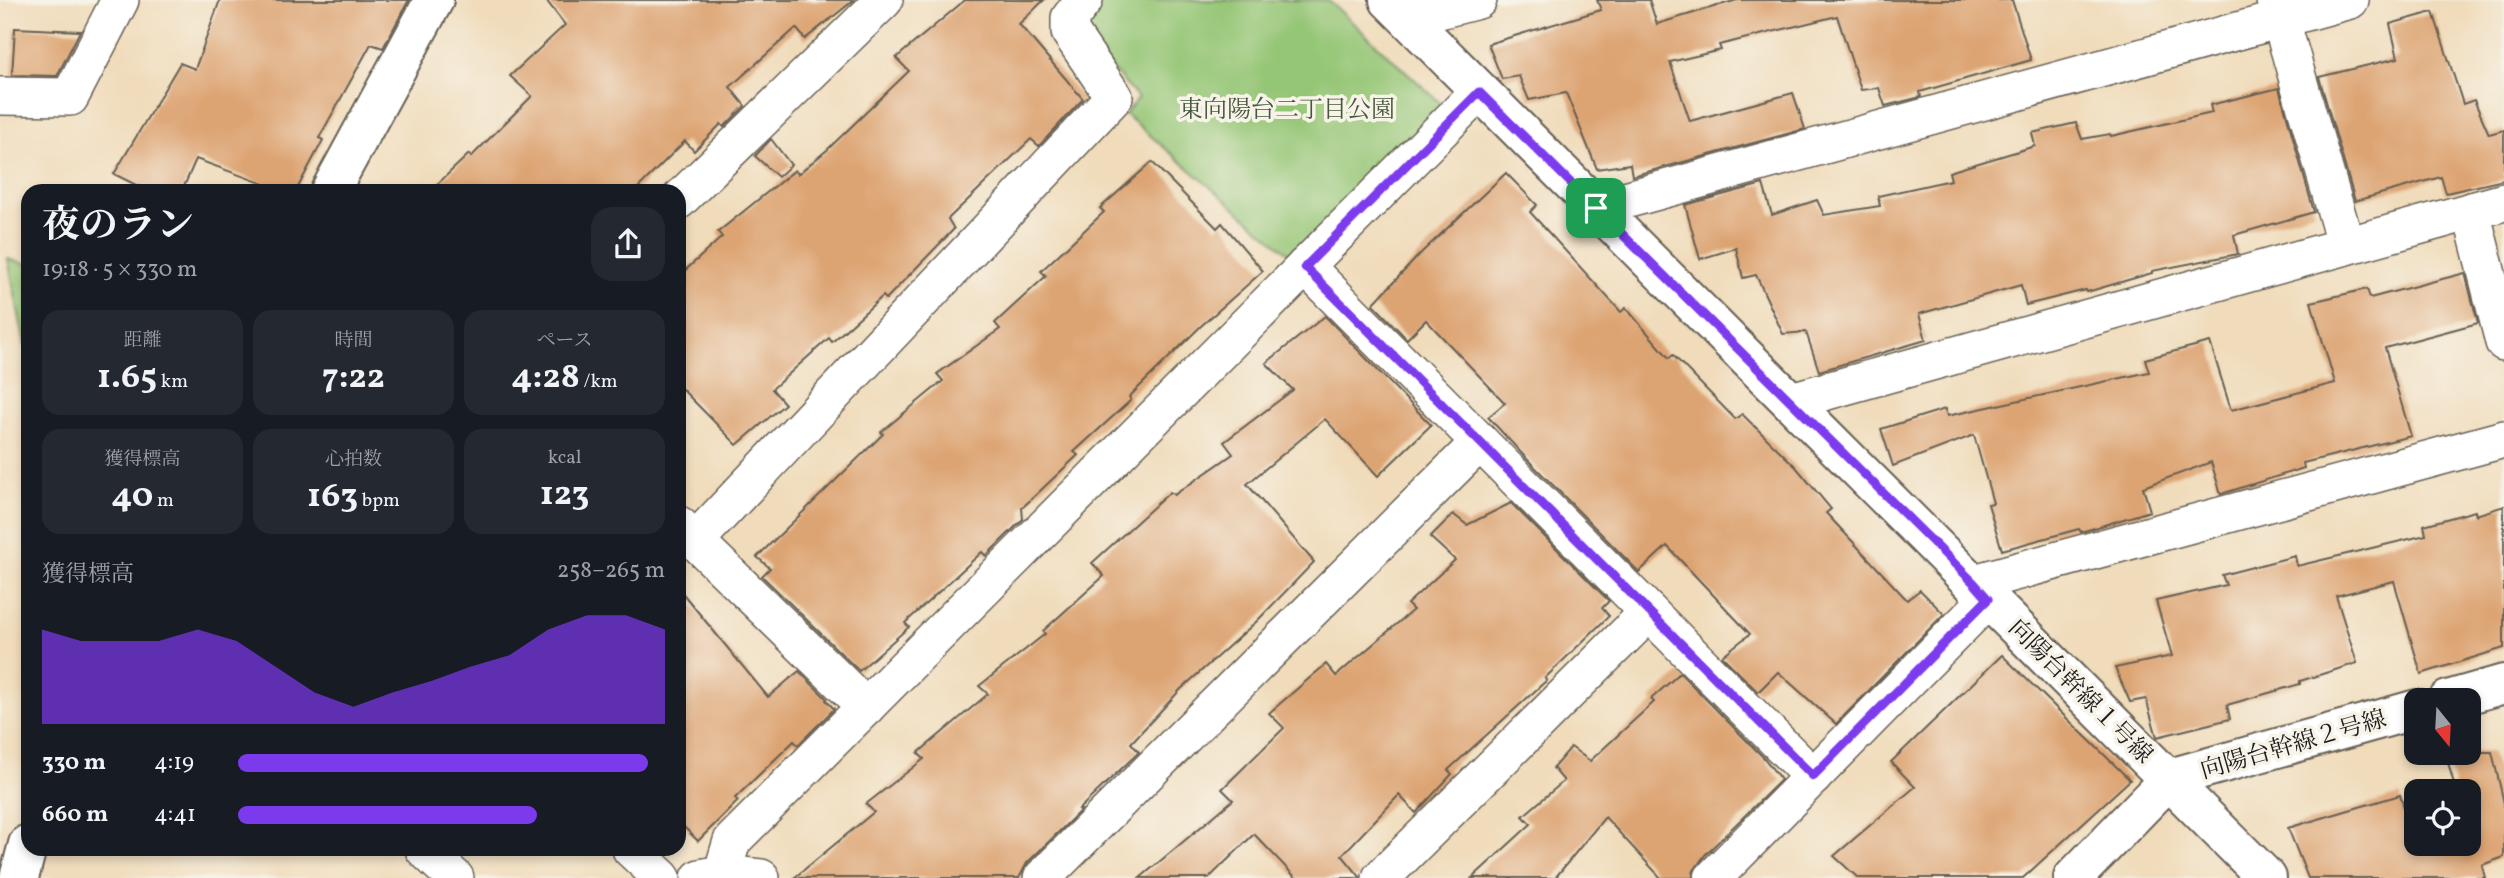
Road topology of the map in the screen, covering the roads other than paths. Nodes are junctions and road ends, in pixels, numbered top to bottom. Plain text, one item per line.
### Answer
1 (120, 0) edge
2 (434, 0) edge
3 (884, 0) edge
4 (1084, 0) edge
5 (1478, 0) edge
6 (2350, 0) edge
7 (1398, 9) edge
8 (2278, 9) edge
9 (1479, 92) junction
10 (0, 96) edge
11 (334, 184) edge
12 (686, 193) edge
13 (2488, 207) edge
14 (1596, 208) junction
15 (2346, 246) junction
16 (1305, 267) junction
17 (2504, 342) edge
18 (1791, 401) junction
19 (2504, 439) edge
20 (1480, 442) junction
21 (687, 533) edge
22 (1981, 591) junction
23 (1649, 612) junction
24 (2504, 684) edge
25 (2482, 690) edge
26 (866, 707) junction
27 (2404, 713) edge
28 (1813, 776) junction
29 (2170, 778) junction
30 (25, 856) edge
31 (431, 856) edge
32 (638, 856) edge
33 (711, 876) edge
34 (19, 878) edge
35 (455, 878) edge
36 (662, 878) edge
37 (761, 878) edge
38 (1042, 878) edge
39 (1381, 878) edge
40 (1713, 878) edge
41 (2073, 878) edge
42 (2267, 878) edge

1 - 10 street
2 - 11 street
3 - 12 street
4 - 21 street
5 - 7 street
6 - 8 street
7 - 9 street, 向陽台幹線１号線
8 - 14 street
8 - 15 street
9 - 14 street, 向陽台幹線１号線
9 - 16 street
13 - 15 street
13 - 17 street
14 - 18 street, 向陽台幹線１号線
15 - 18 street
16 - 20 street
16 - 26 street
18 - 22 street, 向陽台幹線１号線
19 - 22 street
20 - 23 street
20 - 38 street
21 - 26 street
22 - 28 street
22 - 29 street, 向陽台幹線１号線
23 - 28 street
23 - 39 street
24 - 25 street
26 - 33 street
27 - 29 street, 向陽台幹線２号線
28 - 40 street
29 - 41 street
29 - 42 street, 向陽台幹線１号線
30 - 34 street
31 - 35 street
32 - 36 street
33 - 37 street

